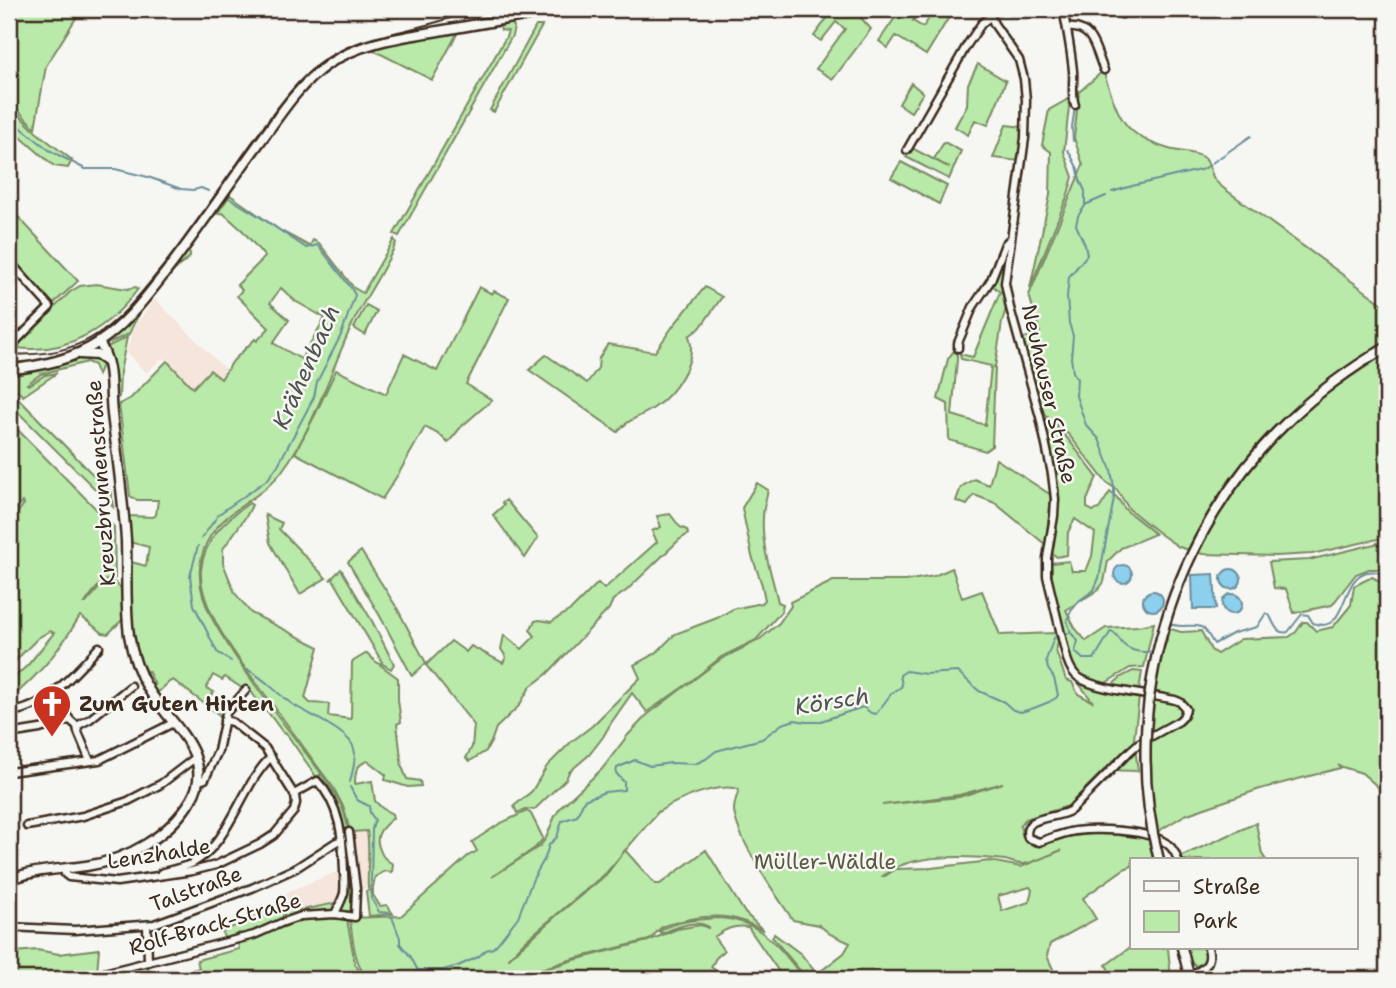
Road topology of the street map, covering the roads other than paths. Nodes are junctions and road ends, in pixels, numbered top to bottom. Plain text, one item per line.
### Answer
1 (564, 9) edge
2 (1063, 9) edge
3 (989, 13) edge
4 (1067, 28) junction
5 (1104, 70) dead end
6 (1075, 105) dead end
7 (907, 150) dead end
8 (1010, 239) junction
9 (9, 263) edge
10 (99, 342) junction
11 (1387, 347) edge
12 (958, 348) dead end
13 (74, 355) junction
14 (109, 365) junction
15 (10, 369) edge
16 (99, 647) dead end
17 (131, 686) dead end
18 (246, 690) dead end
19 (53, 692) junction
20 (9, 710) edge
21 (70, 720) junction
22 (224, 720) junction
23 (173, 723) junction
24 (77, 726) junction
25 (9, 734) edge
26 (271, 757) junction
27 (195, 758) junction
28 (90, 761) junction
29 (9, 772) edge
30 (198, 781) junction
31 (294, 794) junction
32 (27, 826) dead end
33 (349, 832) dead end
34 (342, 840) junction
35 (1159, 858) edge
36 (1177, 858) edge
37 (64, 868) junction
38 (157, 875) junction
39 (9, 880) edge
40 (335, 914) junction
41 (147, 925) junction
42 (9, 927) edge
43 (1183, 950) edge
44 (1208, 950) edge
45 (148, 962) junction
46 (1190, 977) edge
47 (86, 979) edge

1 - 10 main road
2 - 4 street
3 - 7 street
3 - 8 street, Neuhauser Straße
4 - 5 street
4 - 6 street
8 - 12 street
8 - 36 street, Neuhauser Straße
9 - 15 street
10 - 13 main road
10 - 14 main road, Kreuzbrunnenstraße
11 - 35 main road, bridge
13 - 14 main road
13 - 15 main road
14 - 23 main road, Kreuzbrunnenstraße
16 - 19 street
17 - 24 street
18 - 22 street
19 - 20 street
19 - 21 street
21 - 24 street
21 - 25 street
22 - 26 street
22 - 30 street
23 - 27 main road, Kreuzbrunnenstraße
23 - 28 street
24 - 28 street
26 - 31 street
26 - 38 street
27 - 30 main road
27 - 32 street
28 - 29 street
30 - 37 main road
31 - 34 street
31 - 38 street, Lenzhalde
33 - 40 street, Rolf-Brack-Straße
34 - 40 street
34 - 41 street, Talstraße
37 - 38 street, Lenzhalde
37 - 39 main road
40 - 45 street, Rolf-Brack-Straße
41 - 42 street, Talstraße
41 - 45 street
43 - 46 main road
44 - 46 street
45 - 47 street, Rolf-Brack-Straße

